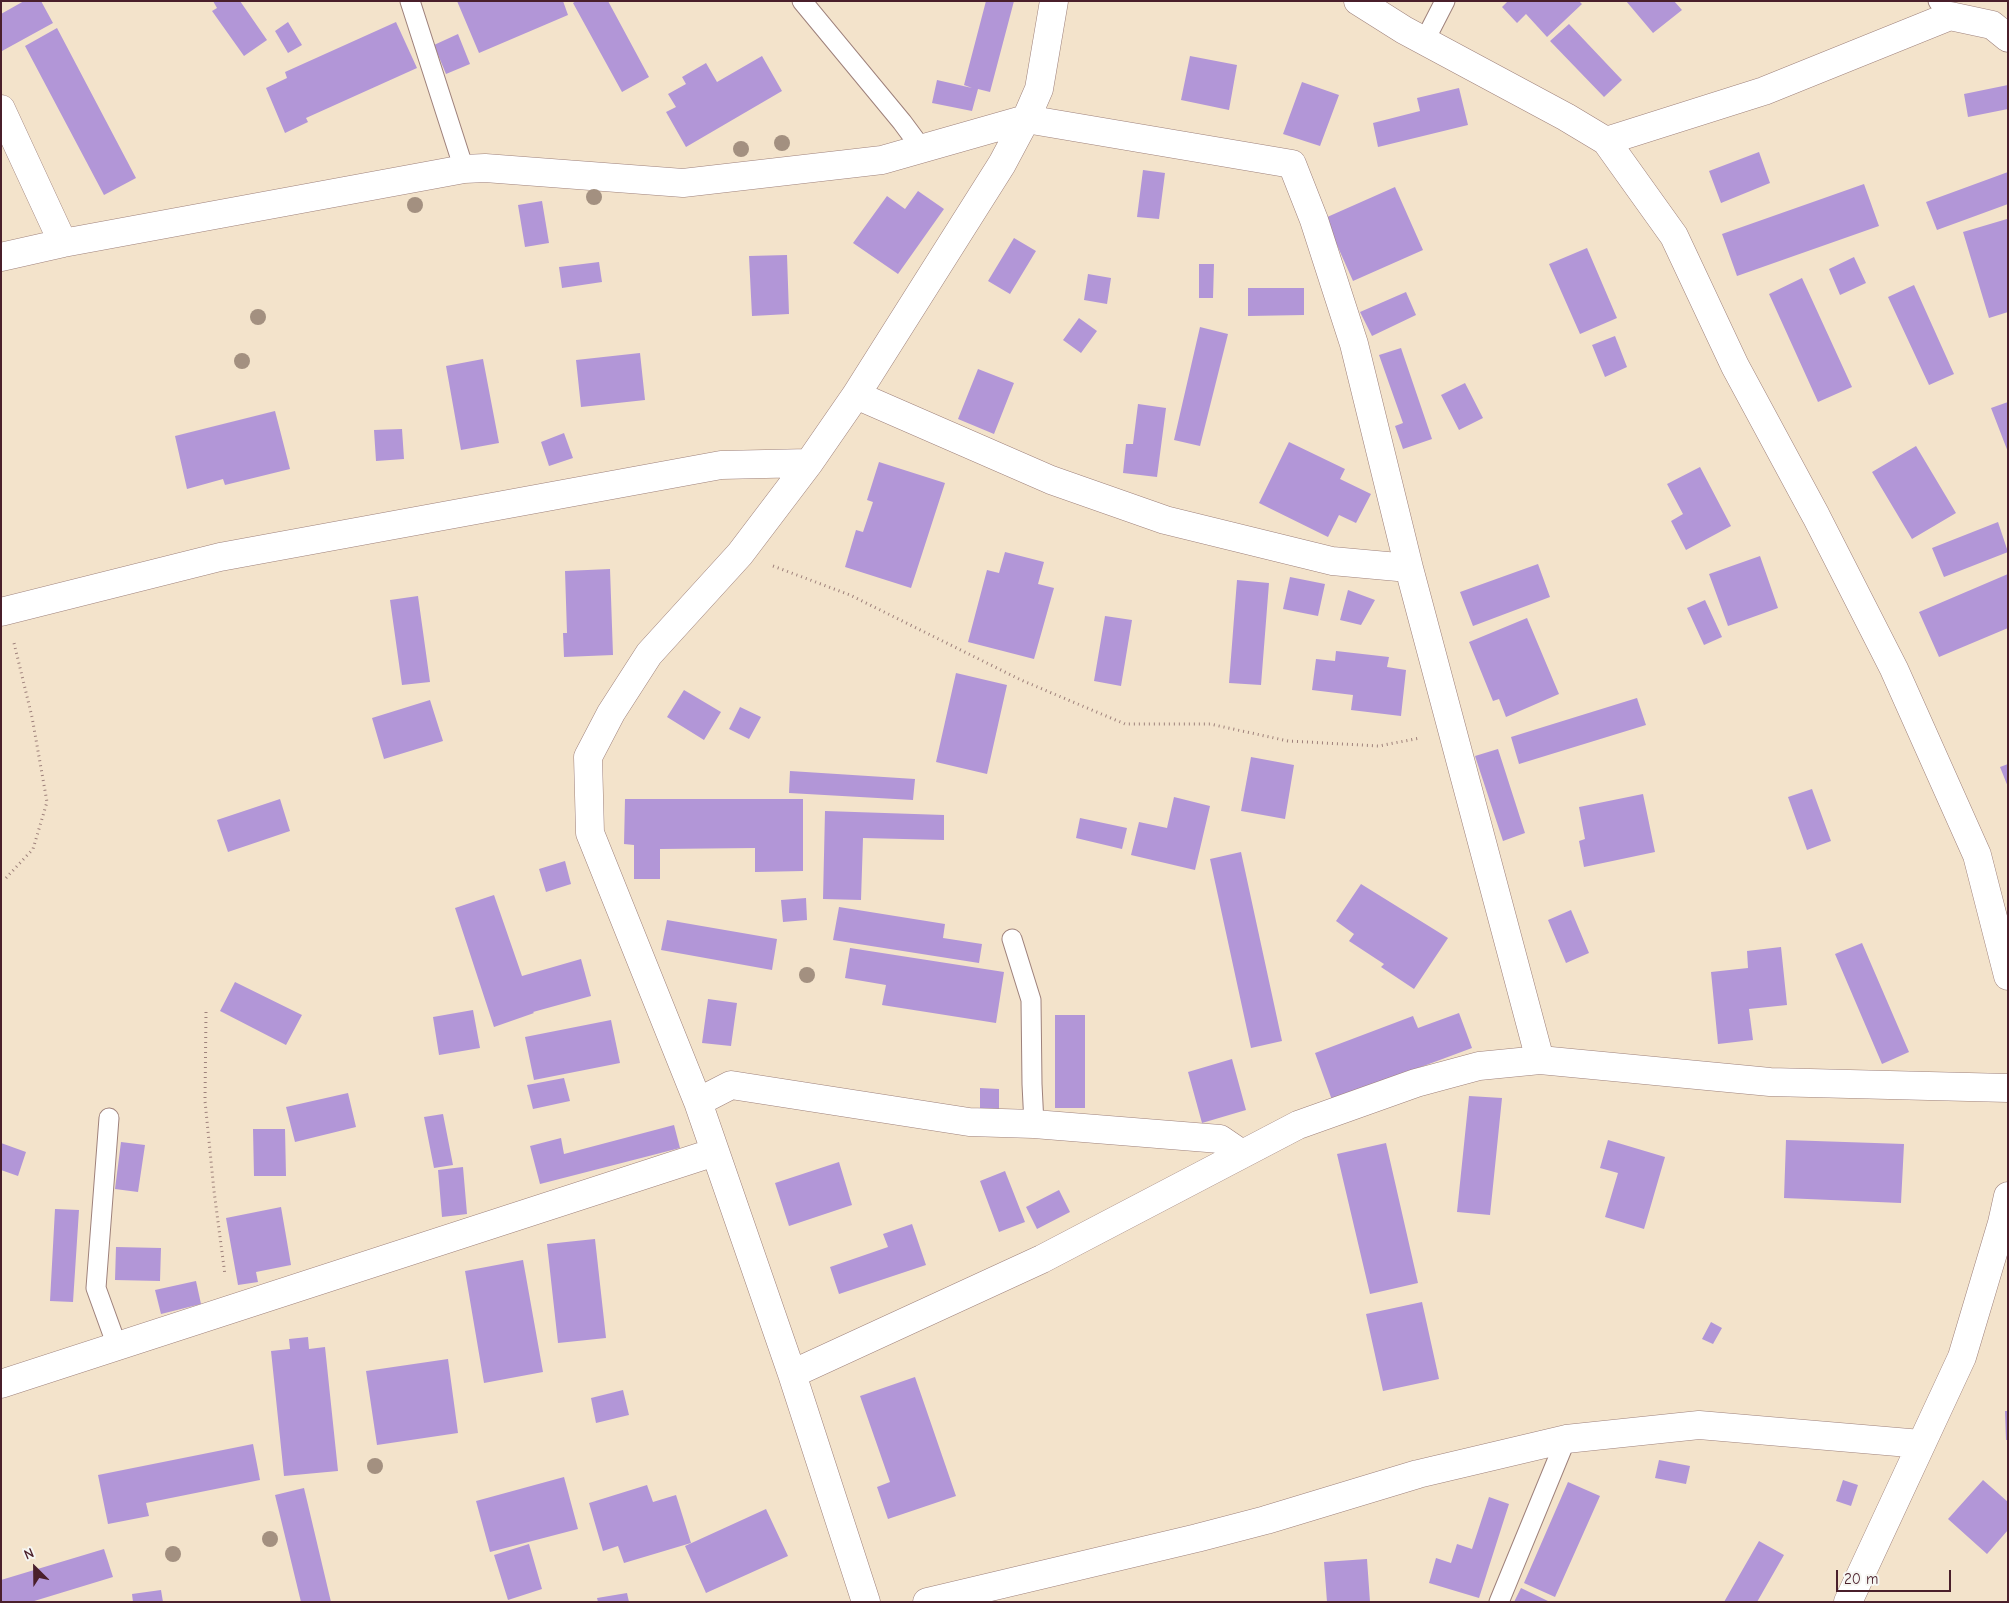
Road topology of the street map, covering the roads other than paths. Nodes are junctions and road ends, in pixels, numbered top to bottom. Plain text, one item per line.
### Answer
1 (410, 1) edge
2 (802, 1) edge
3 (1054, 1) edge
4 (1358, 1) edge
5 (1445, 1) edge
6 (1944, 9) edge
7 (2008, 38) edge
8 (1425, 40) junction
9 (1, 109) edge
10 (1026, 119) junction
11 (1606, 141) junction
12 (922, 149) junction
13 (464, 169) junction
14 (64, 243) junction
15 (1, 257) edge
16 (856, 394) junction
17 (808, 463) junction
18 (1409, 568) junction
19 (4, 611) edge
20 (1012, 939) dead end
21 (2008, 976) edge
22 (1540, 1060) junction
23 (2008, 1088) edge
24 (698, 1102) junction
25 (109, 1118) dead end
26 (1034, 1124) junction
27 (715, 1152) junction
28 (1242, 1154) junction
29 (2008, 1196) edge
30 (117, 1346) junction
31 (792, 1374) junction
32 (1, 1384) edge
33 (1566, 1439) junction
34 (1921, 1444) junction
35 (866, 1602) edge
36 (927, 1602) edge
37 (1498, 1602) edge
38 (1848, 1602) edge

1 - 13 lane
2 - 12 lane
3 - 10 street
4 - 8 street
5 - 8 lane
6 - 7 street
6 - 11 street
8 - 11 street
9 - 14 street
10 - 12 street
10 - 16 street
10 - 18 street
11 - 21 street
12 - 13 street
13 - 14 street
14 - 15 street
16 - 17 street
16 - 18 street
17 - 19 street
17 - 24 street
18 - 22 street
20 - 26 lane
22 - 23 street
22 - 28 street
24 - 26 street
24 - 27 street
25 - 30 lane
26 - 28 street
27 - 30 street
27 - 31 street
28 - 31 street
29 - 34 street
30 - 32 street
31 - 35 street
33 - 34 street
33 - 36 street
33 - 37 lane
34 - 38 street

